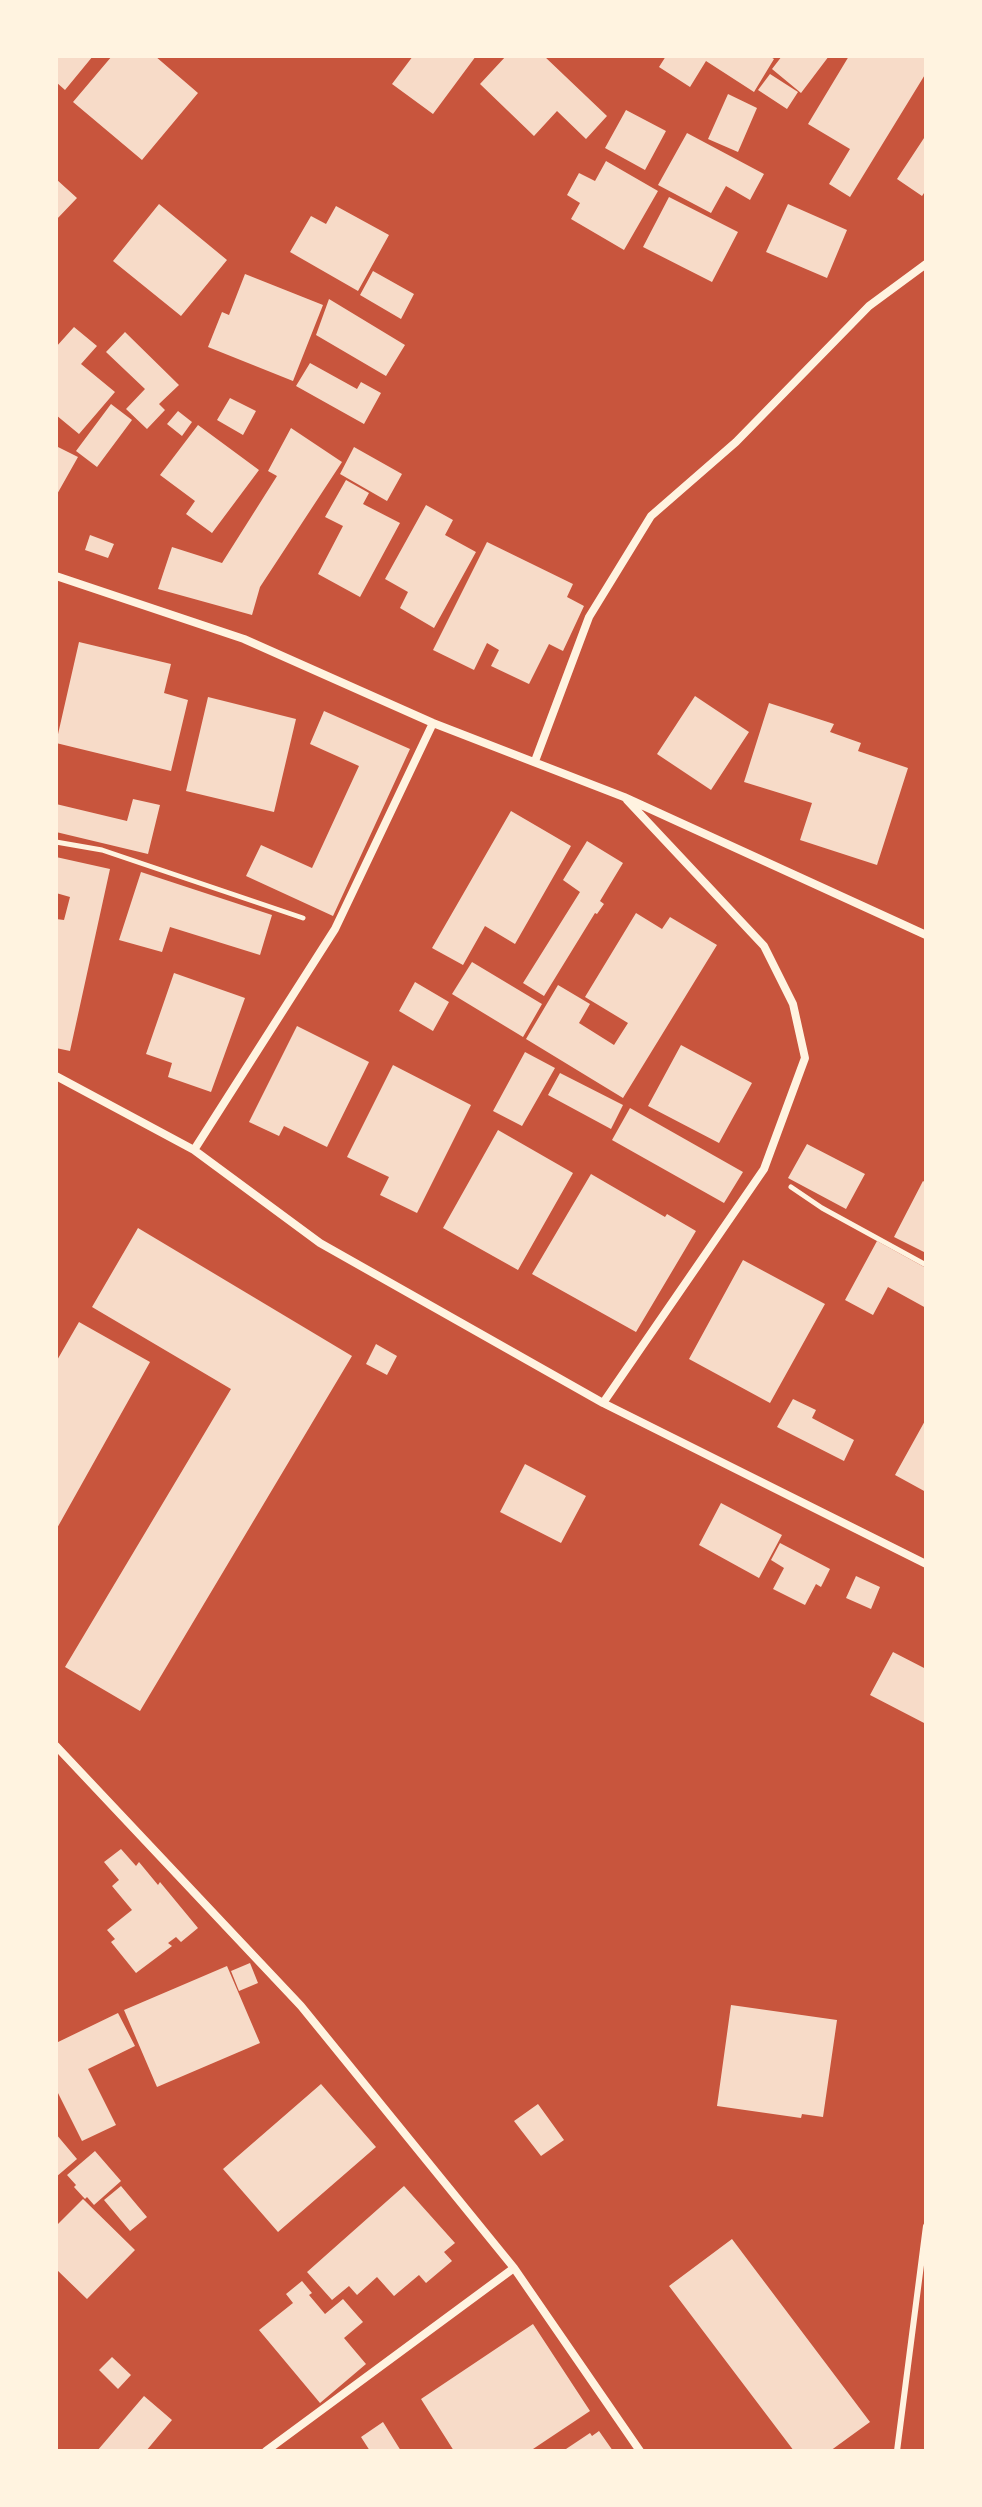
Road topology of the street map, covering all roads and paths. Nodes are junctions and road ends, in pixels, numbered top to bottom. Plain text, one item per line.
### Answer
1 (926, 264) edge
2 (56, 576) edge
3 (433, 723) junction
4 (535, 761) junction
5 (624, 797) junction
6 (56, 842) edge
7 (335, 929) junction
8 (926, 935) edge
9 (56, 1076) edge
10 (194, 1150) junction
11 (764, 1169) junction
12 (926, 1265) edge
13 (603, 1403) junction
14 (926, 1564) edge
15 (56, 1746) edge
16 (926, 2226) edge
17 (514, 2268) junction
18 (266, 2451) edge
19 (640, 2451) edge
20 (897, 2451) edge

1 - 4 street
2 - 3 street
3 - 4 street
3 - 7 street
4 - 5 street
5 - 8 street
5 - 11 street
6 - 7 path
7 - 10 street
9 - 10 street
10 - 13 street
11 - 12 path
11 - 13 street
13 - 14 street
15 - 17 street
16 - 20 lane
17 - 18 street
17 - 19 street

